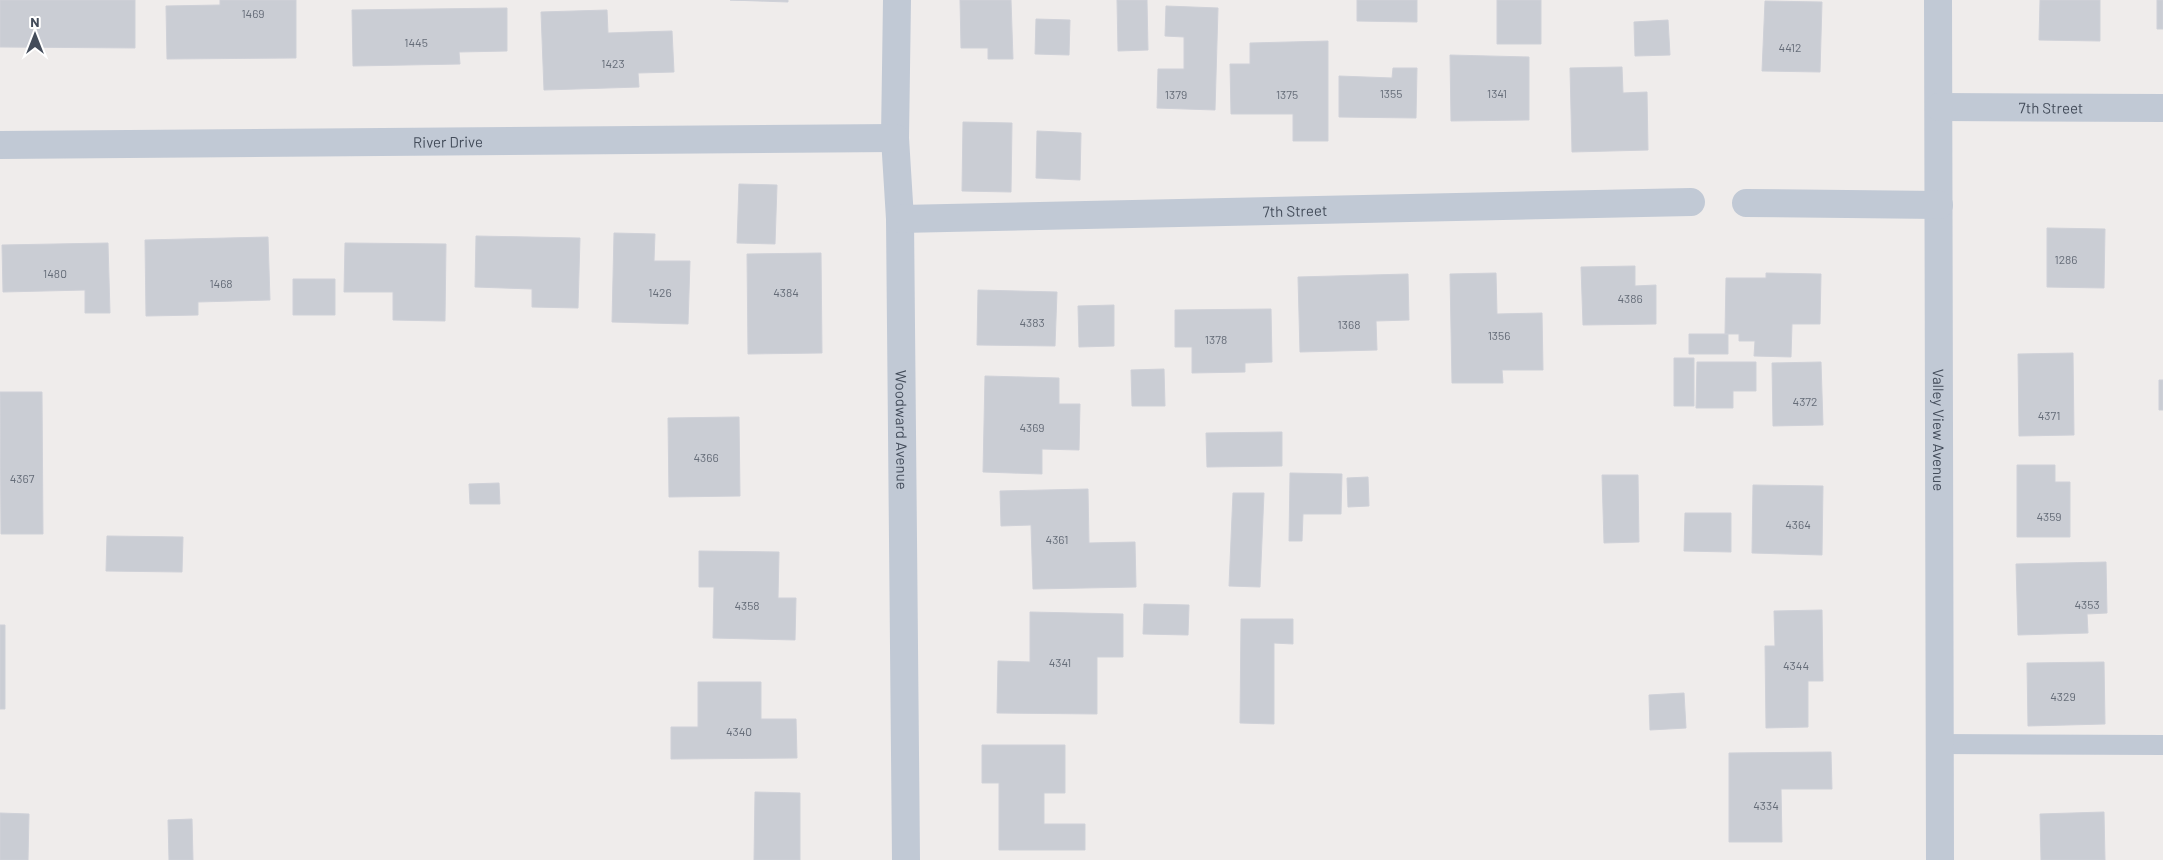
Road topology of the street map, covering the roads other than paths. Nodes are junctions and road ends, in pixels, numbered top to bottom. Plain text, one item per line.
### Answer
1 (897, 0) edge
2 (1938, 0) edge
3 (1939, 107) junction
4 (2163, 108) edge
5 (895, 138) junction
6 (0, 145) edge
7 (1691, 202) dead end
8 (1746, 203) dead end
9 (1939, 205) junction
10 (900, 219) junction
11 (1940, 744) junction
12 (2163, 745) edge
13 (906, 860) edge
14 (1940, 860) edge

1 - 5 street, Woodward Avenue
2 - 3 street, Valley View Avenue
3 - 4 street, 7th Street
3 - 9 street, Valley View Avenue
5 - 6 street, River Drive
5 - 10 street, Woodward Avenue
7 - 10 street, 7th Street
8 - 9 street
9 - 11 street, Valley View Avenue
10 - 13 street, Woodward Avenue
11 - 12 lane
11 - 14 street, Valley View Avenue

